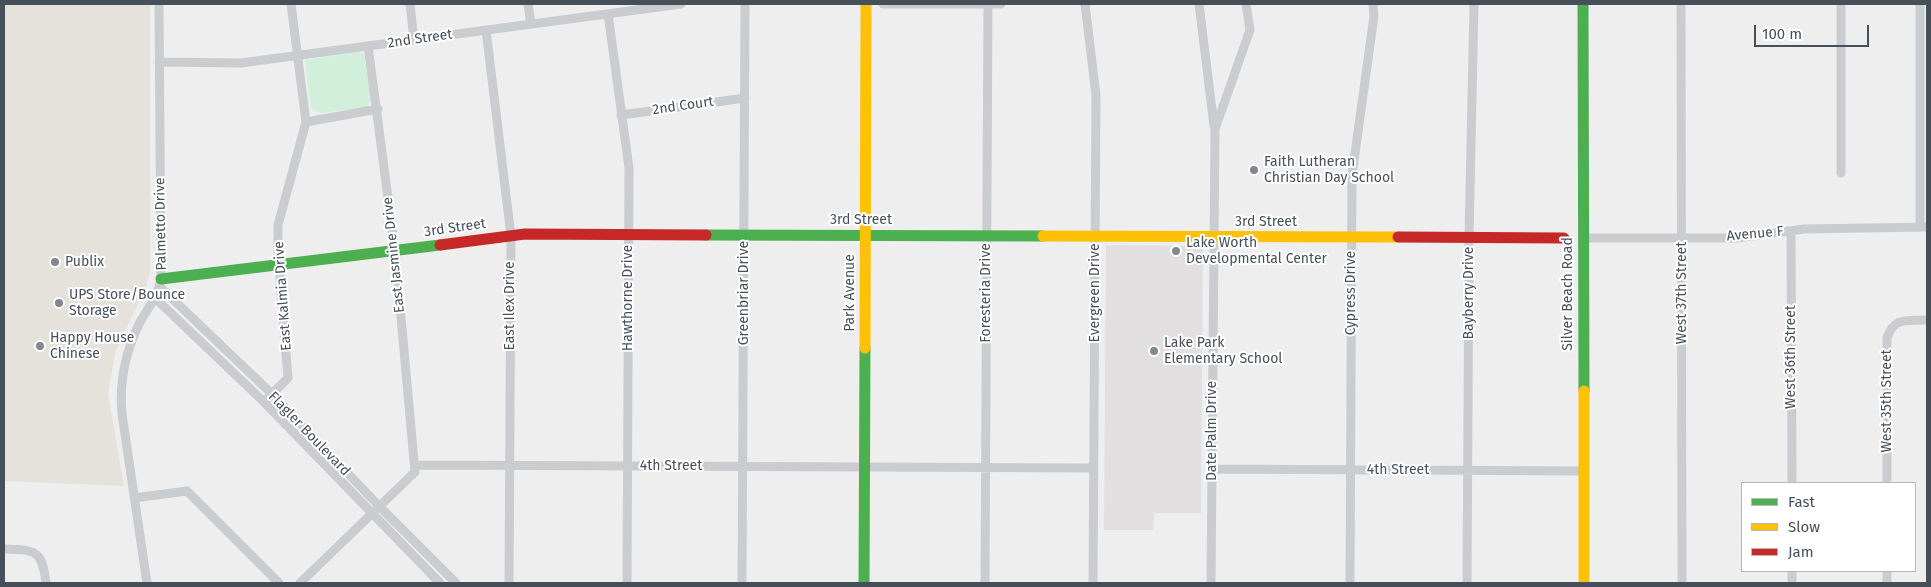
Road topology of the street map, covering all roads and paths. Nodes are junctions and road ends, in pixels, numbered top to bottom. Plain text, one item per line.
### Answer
1 (159, 4) edge
2 (290, 4) edge
3 (410, 4) edge
4 (528, 4) edge
5 (681, 4) edge
6 (745, 4) edge
7 (866, 4) edge
8 (883, 4) edge
9 (988, 4) edge
10 (1001, 4) edge
11 (1085, 4) edge
12 (1199, 4) edge
13 (1246, 4) edge
14 (1373, 4) edge
15 (1474, 4) edge
16 (1583, 4) edge
17 (1681, 4) edge
18 (1841, 4) edge
19 (1920, 4) edge
20 (647, 6) edge
21 (608, 14) junction
22 (531, 24) junction
23 (486, 30) junction
24 (414, 40) junction
25 (368, 46) junction
26 (297, 56) junction
27 (159, 62) junction
28 (745, 98) junction
29 (378, 109) junction
30 (621, 115) junction
31 (306, 122) junction
32 (1215, 129) junction
33 (1841, 174) dead end
34 (1924, 227) edge
35 (1790, 231) junction
36 (628, 234) junction
37 (744, 235) junction
38 (865, 235) junction
39 (511, 236) junction
40 (986, 236) junction
41 (1095, 236) junction
42 (1213, 237) junction
43 (1352, 238) junction
44 (1469, 238) junction
45 (1564, 238) dead end
46 (1583, 238) junction
47 (1682, 238) junction
48 (394, 251) junction
49 (279, 264) junction
50 (161, 283) junction
51 (155, 298) junction
52 (1927, 320) edge
53 (272, 394) junction
54 (264, 402) junction
55 (415, 465) junction
56 (510, 465) junction
57 (627, 466) junction
58 (743, 466) junction
59 (864, 467) junction
60 (985, 468) junction
61 (1094, 468) junction
62 (1212, 469) junction
63 (1350, 470) junction
64 (1468, 470) junction
65 (1584, 471) junction
66 (1792, 482) edge
67 (1887, 482) edge
68 (134, 498) junction
69 (380, 508) junction
70 (371, 514) junction
71 (4, 549) edge
72 (46, 583) edge
73 (147, 583) edge
74 (279, 583) edge
75 (300, 583) edge
76 (440, 583) edge
77 (456, 583) edge
78 (509, 583) edge
79 (627, 583) edge
80 (742, 583) edge
81 (864, 583) edge
82 (985, 583) edge
83 (1094, 583) edge
84 (1211, 583) edge
85 (1350, 583) edge
86 (1467, 583) edge
87 (1584, 583) edge
88 (1682, 583) edge

1 - 27 street, Palmetto Drive
2 - 26 street, East Kalmia Drive
3 - 24 street
4 - 22 street
5 - 20 street, 2nd Street
6 - 28 street, Greenbriar Drive
7 - 38 street, Park Avenue
8 - 9 street
9 - 10 street
9 - 40 street, Foresteria Drive
11 - 41 street, Evergreen Drive
12 - 32 street, Date Palm Drive
13 - 32 street, Date Palm Drive
14 - 43 street, Cypress Drive
15 - 44 street, Bayberry Drive
16 - 46 street, Silver Beach Road
17 - 47 street, West 37th Street
18 - 33 street
19 - 34 street
20 - 21 street, 2nd Street
21 - 22 street, 2nd Street
21 - 30 street, Hawthorne Drive
22 - 23 street, 2nd Street
23 - 24 street, 2nd Street
23 - 39 street, East Ilex Drive
24 - 25 street, 2nd Street
25 - 26 street, 2nd Street
25 - 29 street, East Jasmine Drive
26 - 27 street, 2nd Street
26 - 31 street, East Kalmia Drive
27 - 50 street, Palmetto Drive
28 - 30 street, 2nd Court
28 - 37 street, Greenbriar Drive
29 - 31 street
29 - 48 street, East Jasmine Drive
30 - 36 street, Hawthorne Drive
31 - 49 street, East Kalmia Drive
32 - 42 street, Date Palm Drive
34 - 35 street, Avenue F
35 - 47 street, Avenue F
35 - 66 street, West 36th Street
36 - 37 street, 3rd Street
36 - 39 street, 3rd Street
36 - 57 street, Hawthorne Drive
37 - 38 street, 3rd Street
37 - 58 street, Greenbriar Drive
38 - 40 street, 3rd Street
38 - 59 street, Park Avenue
39 - 48 street, 3rd Street
39 - 56 street, East Ilex Drive
40 - 41 street, 3rd Street
40 - 60 street, Foresteria Drive
41 - 42 street, 3rd Street
41 - 61 street, Evergreen Drive
42 - 43 street, 3rd Street
42 - 62 street, Date Palm Drive
43 - 44 street, 3rd Street
43 - 63 street, Cypress Drive
44 - 45 street, 3rd Street
44 - 64 street, Bayberry Drive
46 - 47 street, Avenue F
46 - 65 street, Silver Beach Road
47 - 88 street, West 37th Street
48 - 49 street, 3rd Street
48 - 55 street, East Jasmine Drive
49 - 50 street, 3rd Street
49 - 53 street, East Kalmia Drive
50 - 51 street, Palmetto Drive
50 - 53 street, Flagler Boulevard
51 - 54 street, Flagler Boulevard
51 - 68 street, Palmetto Drive
52 - 67 street, West 35th Street
53 - 54 street, East Kalmia Drive
53 - 69 street, Flagler Boulevard
54 - 70 street, Flagler Boulevard
55 - 56 street, 4th Street
55 - 69 street
56 - 57 street, 4th Street
56 - 78 street, East Ilex Drive
57 - 58 street, 4th Street
57 - 79 street, Hawthorne Drive
58 - 59 street, 4th Street
58 - 80 street, Greenbriar Drive
59 - 60 street, 4th Street
59 - 81 street, Park Avenue
60 - 61 street, 4th Street
60 - 82 street, Foresteria Drive
61 - 83 street, Evergreen Drive
62 - 63 street, 4th Street
62 - 84 street, Date Palm Drive
63 - 64 street, 4th Street
63 - 85 street, Cypress Drive
64 - 65 street, 4th Street
64 - 86 street, Bayberry Drive
65 - 87 street, Silver Beach Road
68 - 73 street, Palmetto Drive
68 - 74 street
69 - 70 street
69 - 77 street, Flagler Boulevard
70 - 75 street
70 - 76 street, Flagler Boulevard
71 - 72 street

